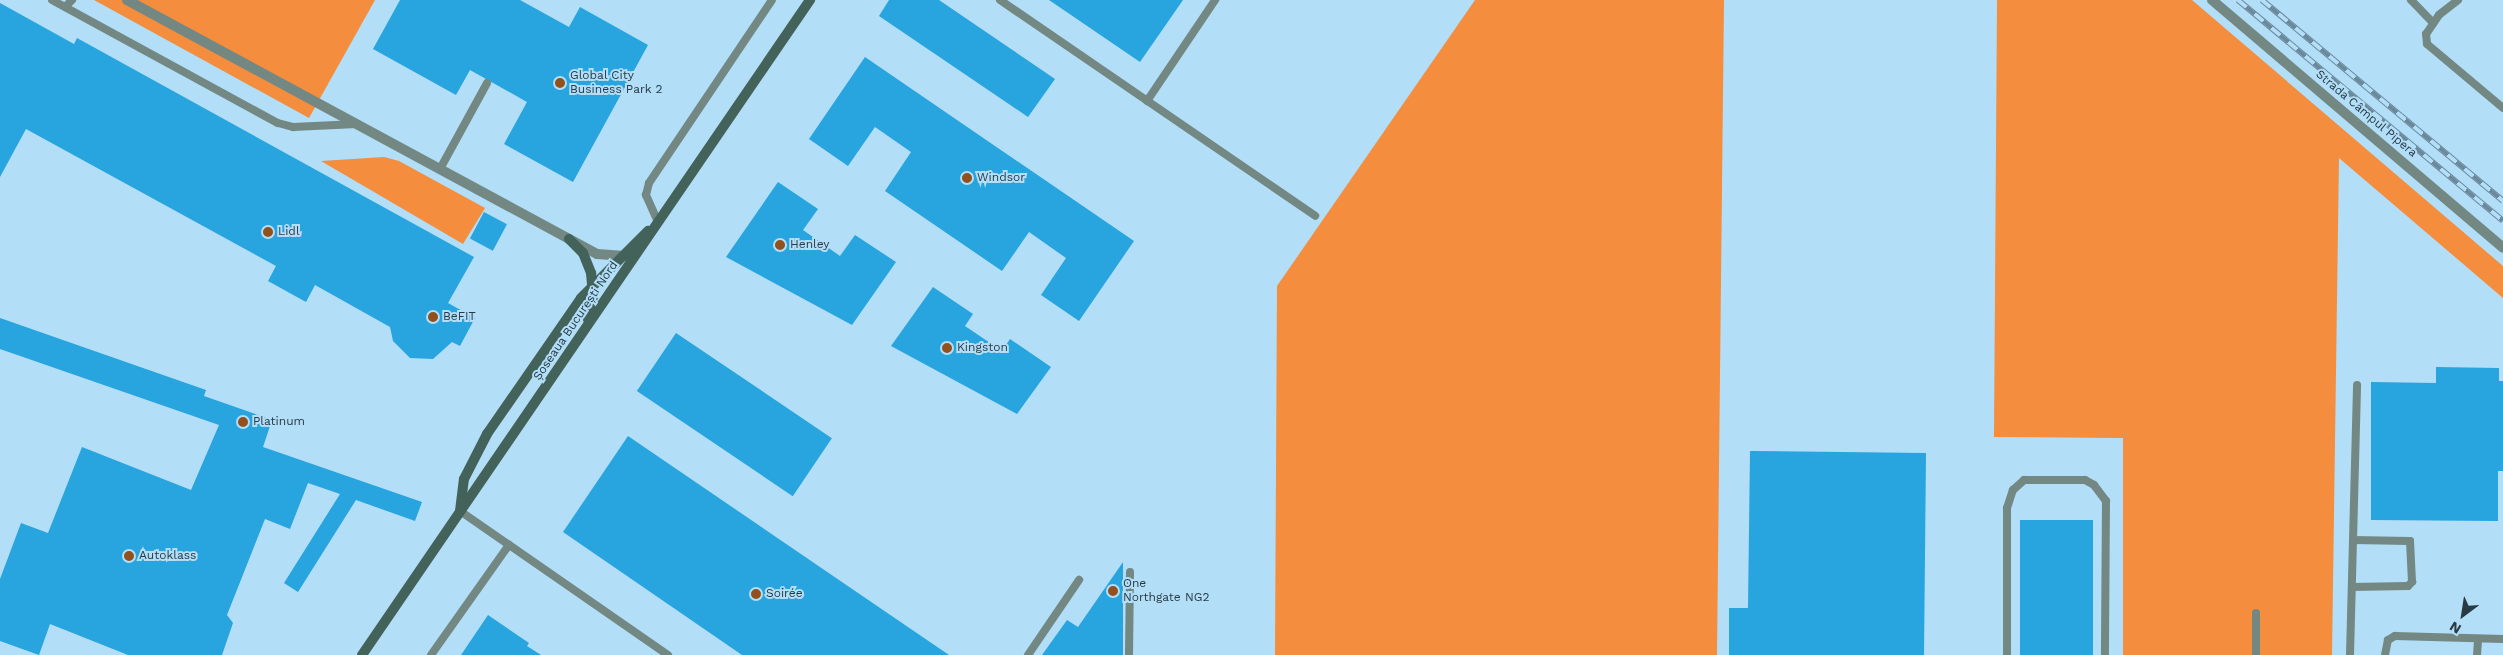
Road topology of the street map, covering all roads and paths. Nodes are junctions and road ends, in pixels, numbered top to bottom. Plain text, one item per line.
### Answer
1 (52, 0) edge
2 (72, 0) edge
3 (127, 0) edge
4 (772, 0) edge
5 (810, 0) edge
6 (1000, 0) edge
7 (1215, 0) edge
8 (2212, 0) edge
9 (2411, 0) edge
10 (2458, 0) edge
11 (65, 7) junction
12 (2433, 23) junction
13 (487, 84) dead end
14 (1147, 101) junction
15 (2503, 108) edge
16 (357, 124) junction
17 (440, 169) junction
18 (1315, 216) dead end
19 (658, 222) junction
20 (569, 239) junction
21 (2503, 248) edge
22 (638, 252) junction
23 (617, 258) junction
24 (593, 282) junction
25 (583, 332) junction
26 (2357, 385) dead end
27 (460, 511) junction
28 (2353, 540) junction
29 (509, 545) junction
30 (1130, 572) dead end
31 (1079, 580) dead end
32 (2352, 587) junction
33 (2256, 613) dead end
34 (2478, 639) junction
35 (2503, 639) edge
36 (362, 655) edge
37 (431, 655) edge
38 (668, 655) edge
39 (1028, 655) edge
40 (1129, 655) edge
41 (2007, 655) edge
42 (2105, 655) edge
43 (2256, 655) edge
44 (2350, 655) edge
45 (2386, 655) edge
46 (2477, 655) edge

1 - 11 lane
2 - 11 lane
3 - 16 street
4 - 19 lane
5 - 19 main road, Șoseaua București Nord
6 - 14 lane
7 - 14 lane
8 - 21 street, Strada Câmpul Pipera
9 - 12 lane
10 - 12 lane
11 - 16 lane
12 - 15 lane
13 - 17 lane
14 - 18 lane
16 - 17 street
17 - 20 street
19 - 22 main road, Șoseaua București Nord
19 - 23 main road
20 - 23 street
20 - 24 main road
22 - 23 street
22 - 25 main road, Șoseaua București Nord
23 - 24 main road
24 - 25 main road
24 - 27 main road
25 - 27 main road, Șoseaua București Nord
26 - 28 lane
27 - 29 lane
27 - 36 main road, Șoseaua București Nord
28 - 32 lane
28 - 32 lane
29 - 37 lane
29 - 38 lane
30 - 40 lane
31 - 39 lane
32 - 44 lane
33 - 43 lane
34 - 35 lane
34 - 45 lane
34 - 46 lane
41 - 42 lane

